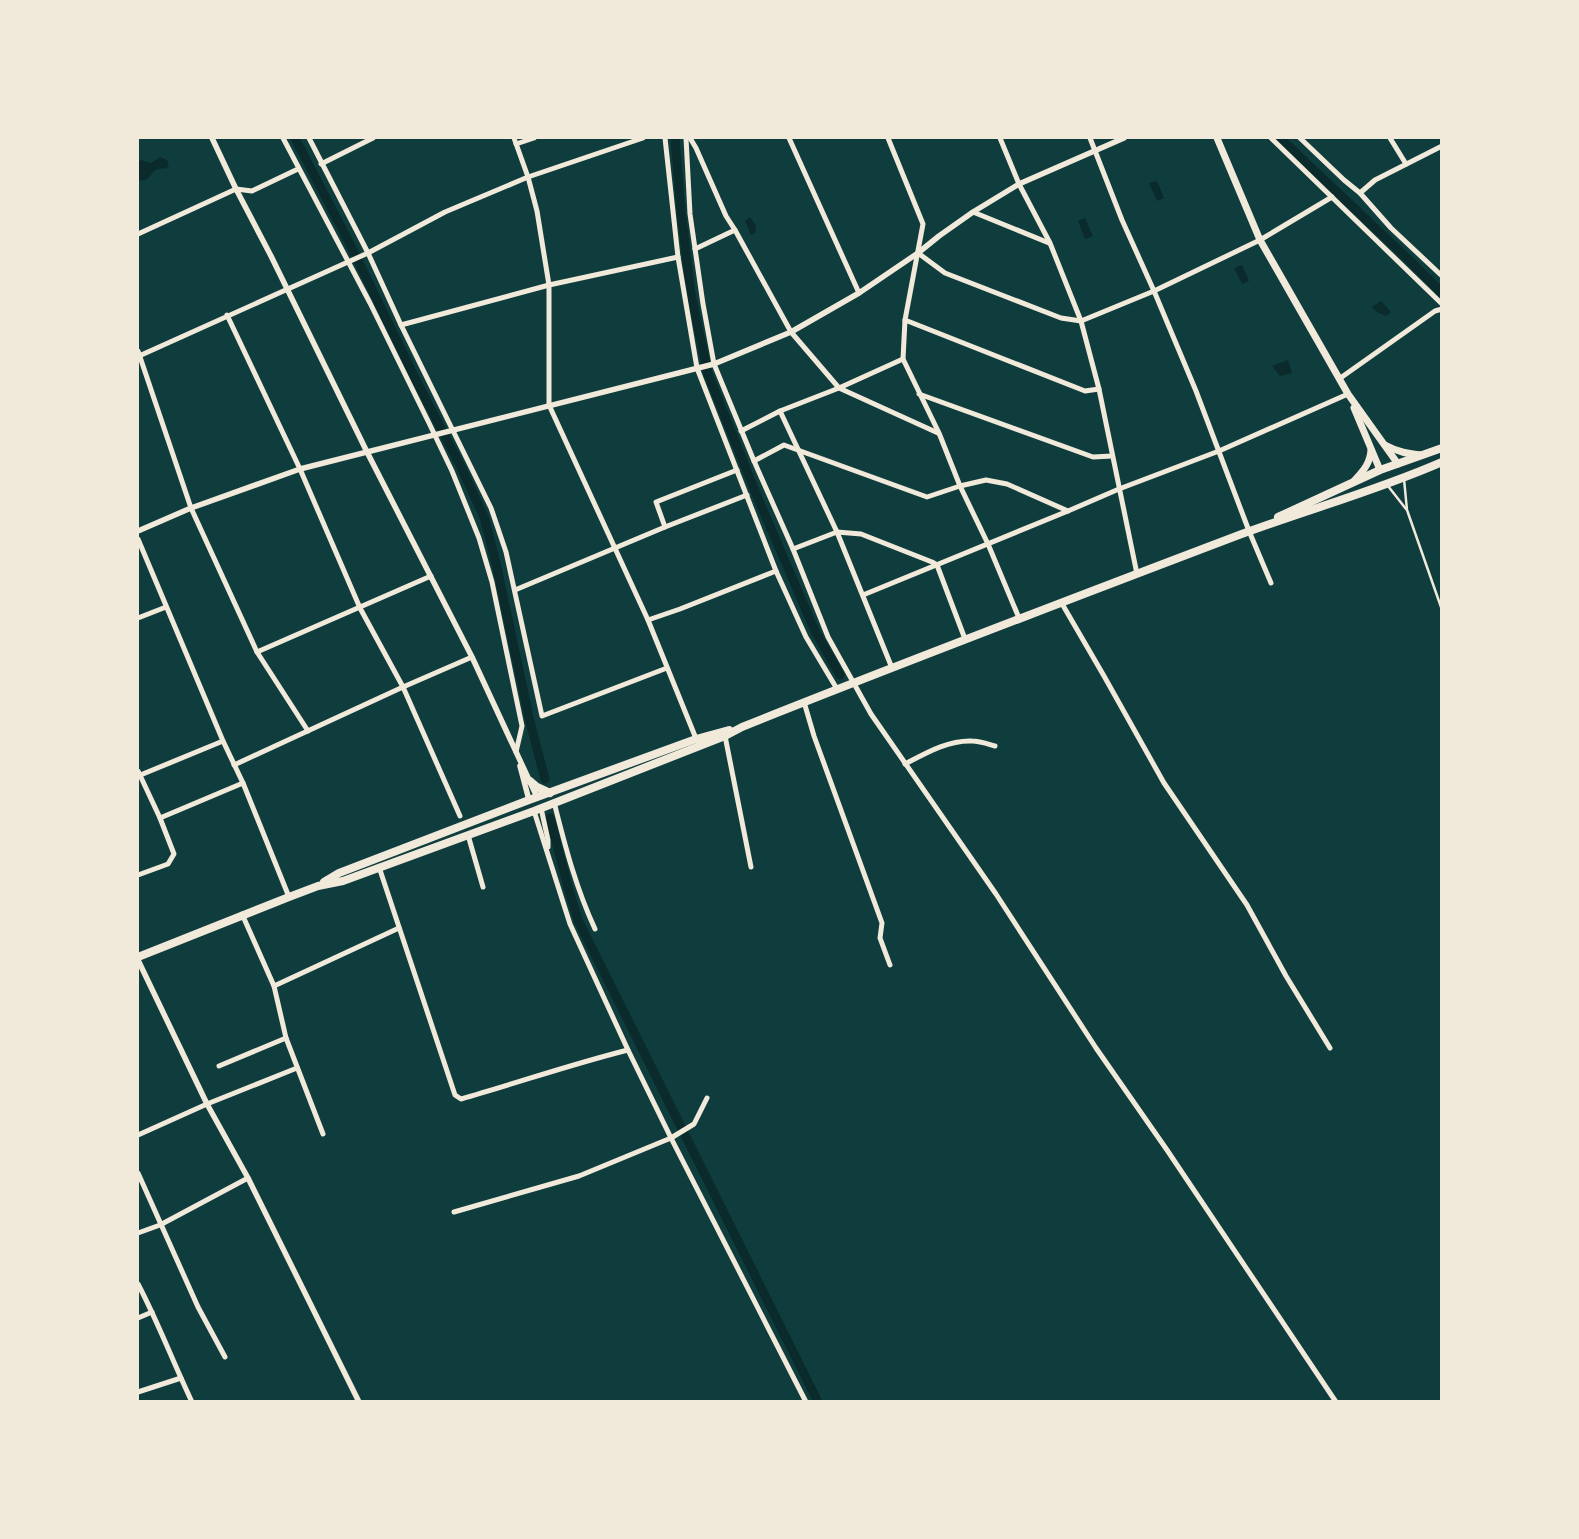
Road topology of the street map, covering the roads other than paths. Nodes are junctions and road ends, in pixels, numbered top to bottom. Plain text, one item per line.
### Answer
1 (212, 138) edge
2 (283, 138) edge
3 (309, 138) edge
4 (373, 138) edge
5 (514, 138) edge
6 (534, 138) edge
7 (642, 138) edge
8 (665, 138) edge
9 (686, 138) edge
10 (690, 138) edge
11 (789, 138) edge
12 (888, 138) edge
13 (1000, 138) edge
14 (1090, 138) edge
15 (1124, 138) edge
16 (1217, 138) edge
17 (1271, 138) edge
18 (1300, 138) edge
19 (1390, 138) edge
20 (516, 144) junction
21 (1442, 146) edge
22 (1095, 151) junction
23 (321, 164) junction
24 (1406, 164) junction
25 (298, 170) junction
26 (528, 177) junction
27 (1019, 184) junction
28 (236, 189) junction
29 (1360, 193) junction
30 (1332, 197) junction
31 (973, 212) junction
32 (735, 230) junction
33 (138, 234) edge
34 (1260, 240) junction
35 (1050, 243) junction
36 (695, 249) junction
37 (368, 253) junction
38 (918, 253) junction
39 (678, 257) junction
40 (348, 262) junction
41 (1442, 276) edge
42 (549, 285) junction
43 (287, 289) junction
44 (1154, 290) junction
45 (859, 293) junction
46 (1442, 304) edge
47 (1442, 309) edge
48 (227, 315) junction
49 (905, 320) junction
50 (1081, 321) junction
51 (401, 325) junction
52 (791, 332) junction
53 (138, 354) edge
54 (903, 359) junction
55 (714, 364) junction
56 (697, 368) junction
57 (1339, 380) junction
58 (839, 388) junction
59 (1099, 389) junction
60 (919, 394) junction
61 (1348, 394) junction
62 (549, 406) junction
63 (780, 411) junction
64 (453, 430) junction
65 (741, 431) junction
66 (939, 433) junction
67 (434, 435) junction
68 (1383, 444) junction
69 (1371, 447) junction
70 (1442, 448) edge
71 (798, 449) junction
72 (1219, 451) junction
73 (367, 452) junction
74 (1423, 455) junction
75 (1112, 456) junction
76 (754, 462) junction
77 (1442, 462) edge
78 (1398, 464) junction
79 (300, 469) junction
80 (737, 470) junction
81 (1380, 470) junction
82 (1404, 478) junction
83 (1353, 483) junction
84 (1386, 485) junction
85 (960, 486) junction
86 (1119, 489) junction
87 (747, 495) junction
88 (191, 508) junction
89 (1407, 510) junction
90 (1068, 511) junction
91 (664, 526) junction
92 (138, 531) edge
93 (837, 532) junction
94 (1249, 532) junction
95 (138, 539) edge
96 (988, 544) junction
97 (615, 548) junction
98 (793, 549) junction
99 (937, 565) junction
100 (776, 571) junction
101 (1137, 574) junction
102 (431, 576) junction
103 (1271, 583) dead end
104 (515, 590) junction
105 (863, 595) junction
106 (1061, 602) junction
107 (166, 606) junction
108 (1441, 607) edge
109 (360, 608) junction
110 (138, 618) edge
111 (1019, 618) junction
112 (648, 620) junction
113 (965, 639) junction
114 (257, 652) junction
115 (472, 657) junction
116 (667, 668) junction
117 (892, 668) junction
118 (854, 683) junction
119 (404, 687) junction
120 (837, 689) junction
121 (804, 702) junction
122 (742, 727) junction
123 (308, 731) junction
124 (725, 736) junction
125 (223, 741) junction
126 (698, 742) junction
127 (995, 746) dead end
128 (516, 752) junction
129 (906, 764) junction
130 (234, 765) junction
131 (138, 775) edge
132 (530, 781) junction
133 (243, 783) junction
134 (550, 793) junction
135 (533, 799) junction
136 (554, 802) junction
137 (537, 809) junction
138 (460, 816) dead end
139 (160, 818) junction
140 (468, 835) junction
141 (379, 867) junction
142 (751, 868) dead end
143 (138, 875) edge
144 (318, 886) junction
145 (483, 887) dead end
146 (289, 897) junction
147 (242, 914) junction
148 (399, 928) junction
149 (594, 928) dead end
150 (138, 958) edge
151 (890, 965) dead end
152 (274, 986) junction
153 (286, 1038) junction
154 (1330, 1048) dead end
155 (628, 1050) junction
156 (219, 1066) dead end
157 (297, 1068) junction
158 (706, 1098) dead end
159 (207, 1104) junction
160 (323, 1134) dead end
161 (138, 1135) edge
162 (671, 1138) junction
163 (138, 1173) edge
164 (248, 1178) junction
165 (454, 1212) dead end
166 (160, 1224) junction
167 (138, 1233) edge
168 (138, 1284) edge
169 (152, 1312) junction
170 (138, 1318) edge
171 (225, 1357) dead end
172 (180, 1378) junction
173 (138, 1392) edge
174 (192, 1402) edge
175 (359, 1402) edge
176 (806, 1402) edge
177 (1336, 1402) edge

1 - 28 street
2 - 25 street
3 - 23 street
4 - 23 street
5 - 20 street
6 - 20 street
7 - 26 street
8 - 39 street
9 - 36 street
10 - 32 street
11 - 45 street
12 - 38 street
13 - 27 street
14 - 22 street
15 - 22 street
16 - 34 main road
17 - 30 street
18 - 29 street
19 - 24 street
20 - 26 street
21 - 24 street
22 - 27 street
22 - 44 street
23 - 37 street
24 - 29 street
25 - 28 street
25 - 40 street
26 - 37 street
26 - 42 street
27 - 31 street
27 - 35 street
28 - 33 street
28 - 43 street
29 - 41 street
30 - 34 street
30 - 46 street
31 - 35 street
31 - 38 street
32 - 36 street
32 - 52 street
34 - 44 street
34 - 57 main road
35 - 50 street
36 - 55 street
37 - 40 street
37 - 51 street
38 - 45 street
38 - 49 street
38 - 50 street
39 - 42 street
39 - 56 street
40 - 43 street
40 - 67 street
42 - 51 street
42 - 62 street
43 - 48 street
43 - 73 street
44 - 50 street
44 - 72 street
45 - 52 street
47 - 57 street
48 - 53 street
48 - 79 street
49 - 54 street
49 - 59 street
50 - 59 street
51 - 64 street
52 - 55 street
52 - 58 street
53 - 88 street
54 - 58 street
54 - 60 street
55 - 56 street
55 - 65 street
56 - 62 street
56 - 80 street
57 - 61 main road
58 - 63 street
58 - 66 street
59 - 75 street
60 - 66 street
60 - 75 street
61 - 68 main road
61 - 69 main road
61 - 72 street
62 - 64 street
62 - 97 street
63 - 65 street
63 - 71 street
64 - 67 street
64 - 104 street
65 - 76 street
66 - 85 street
67 - 73 street
67 - 128 street
68 - 74 main road
68 - 78 main road
69 - 81 main road
69 - 83 main road
70 - 74 main road
71 - 76 street
71 - 85 street
71 - 93 street
72 - 86 street
72 - 94 street
73 - 79 street
73 - 102 street
74 - 78 main road
75 - 86 street
76 - 98 street
77 - 82 main road
78 - 81 main road
78 - 82 main road
79 - 88 street
79 - 109 street
80 - 87 street
80 - 91 street
81 - 83 main road
81 - 84 main road
82 - 84 main road
82 - 89 lane
83 - 94 main road
84 - 89 lane
84 - 94 main road
85 - 90 street
85 - 96 street
86 - 90 street
86 - 101 street
87 - 91 street
87 - 100 street
88 - 92 street
88 - 114 street
89 - 108 lane
90 - 96 street
91 - 97 street
93 - 98 street
93 - 99 street
93 - 105 street
94 - 101 main road
94 - 103 street
95 - 107 street
96 - 99 street
96 - 111 street
97 - 104 street
97 - 112 street
98 - 118 street
99 - 105 street
99 - 113 street
100 - 112 street
100 - 120 street
101 - 106 main road
102 - 109 street
102 - 115 street
104 - 116 street
105 - 117 street
106 - 111 main road
106 - 154 street
107 - 110 street
107 - 125 street
109 - 114 street
109 - 119 street
111 - 113 main road
112 - 116 street
113 - 117 main road
114 - 123 street
115 - 119 street
115 - 128 street
116 - 126 street
117 - 118 main road
118 - 120 main road
118 - 129 street
119 - 123 street
119 - 138 street
120 - 121 main road
121 - 122 main road
121 - 151 street
122 - 124 main road
122 - 126 main road
123 - 130 street
124 - 126 main road
124 - 142 street
125 - 130 street
125 - 131 street
126 - 134 main road
126 - 136 main road
127 - 129 street
128 - 132 street
128 - 135 street
129 - 177 street
130 - 133 street
131 - 139 street
132 - 134 main road
132 - 135 street
133 - 139 street
133 - 146 street
134 - 135 main road
135 - 137 main road
135 - 144 main road
136 - 137 main road
136 - 149 street
137 - 140 main road
137 - 155 street
139 - 143 street
140 - 141 main road
140 - 145 street
141 - 144 main road
141 - 148 street
144 - 146 main road
146 - 147 main road
147 - 150 main road
147 - 152 street
148 - 152 street
148 - 155 street
150 - 159 street
152 - 153 street
153 - 156 street
153 - 157 street
155 - 162 street
157 - 159 street
157 - 160 street
158 - 162 street
159 - 161 street
159 - 164 street
162 - 165 street
162 - 176 street
163 - 166 street
164 - 166 street
164 - 175 street
166 - 167 street
166 - 171 street
168 - 169 street
169 - 170 street
169 - 172 street
172 - 173 street
172 - 174 street

